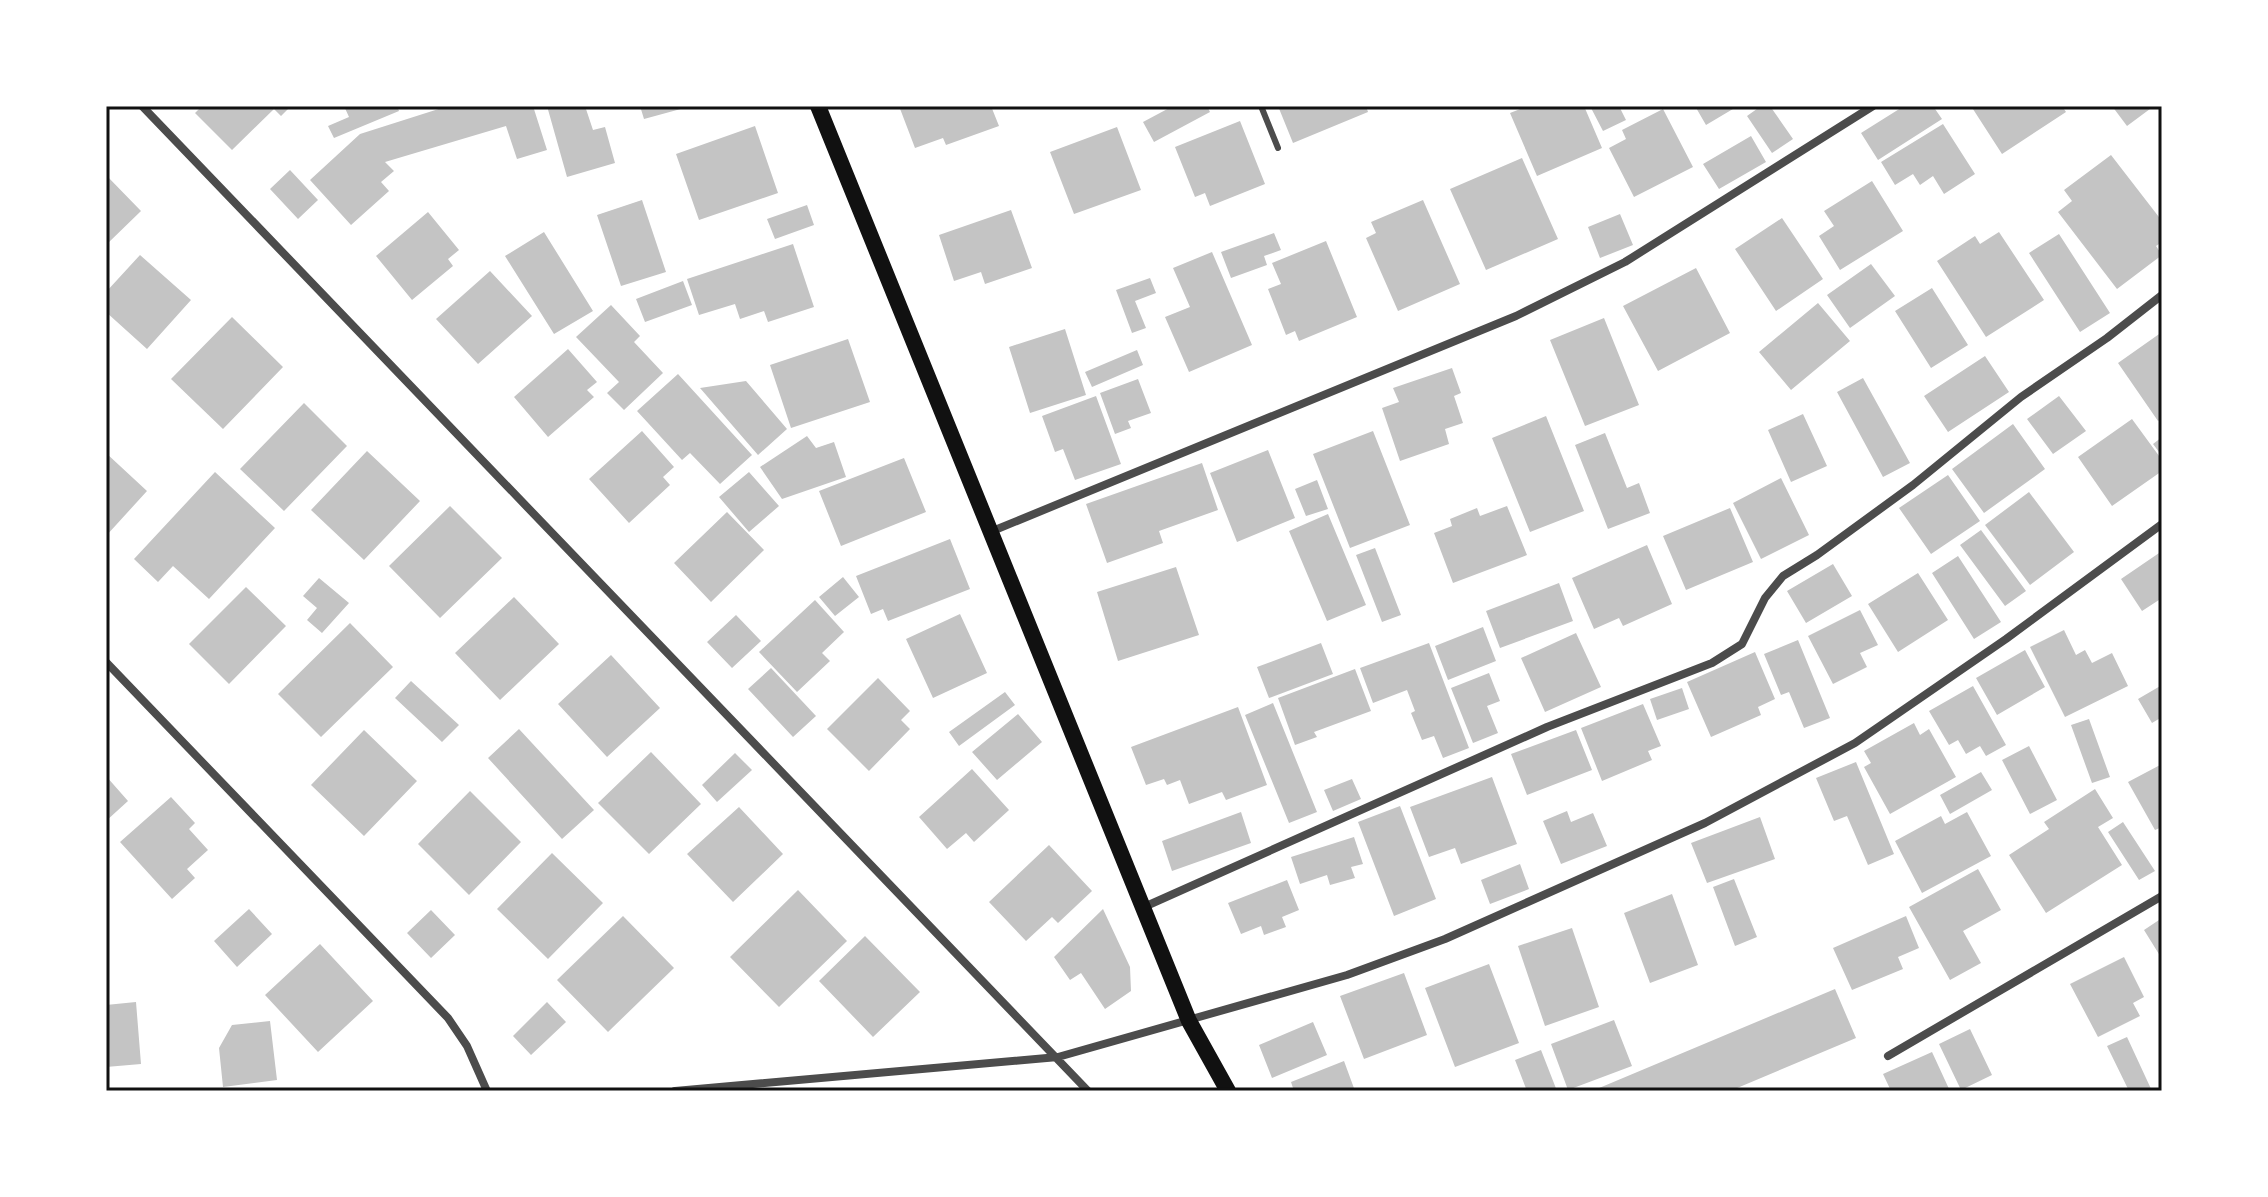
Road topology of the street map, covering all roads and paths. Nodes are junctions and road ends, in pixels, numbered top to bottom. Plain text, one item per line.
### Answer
1 (142, 106) edge
2 (818, 106) edge
3 (1261, 106) edge
4 (1873, 106) edge
5 (1278, 148) dead end
6 (2162, 295) edge
7 (2162, 524) edge
8 (990, 532) junction
9 (106, 662) edge
10 (2162, 896) edge
11 (1143, 907) junction
12 (1189, 1021) junction
13 (1888, 1056) dead end
14 (1058, 1057) junction
15 (487, 1091) edge
16 (675, 1091) edge
17 (1088, 1091) edge
18 (1228, 1091) edge

1 - 14 street
2 - 8 main road
3 - 5 lane
4 - 8 street
6 - 11 street
7 - 12 street
8 - 11 main road
9 - 15 street
10 - 13 street
11 - 12 main road
12 - 14 street
12 - 18 main road
14 - 16 street
14 - 17 street

